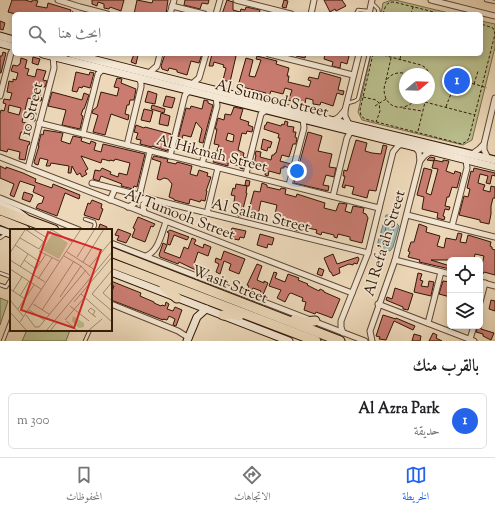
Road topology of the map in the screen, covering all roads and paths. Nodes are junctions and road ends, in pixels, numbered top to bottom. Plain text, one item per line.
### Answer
1 (58, 0) edge
2 (174, 0) edge
3 (220, 0) edge
4 (236, 0) edge
5 (266, 0) edge
6 (314, 0) edge
7 (431, 0) edge
8 (460, 0) edge
9 (486, 0) edge
10 (69, 1) edge
11 (372, 2) edge
12 (495, 2) edge
13 (172, 6) junction
14 (264, 7) junction
15 (413, 7) junction
16 (459, 7) junction
17 (99, 12) edge
18 (170, 12) edge
19 (196, 12) edge
20 (217, 12) edge
21 (283, 12) edge
22 (311, 12) edge
23 (369, 12) edge
24 (379, 12) edge
25 (384, 12) edge
26 (412, 12) edge
27 (434, 12) edge
28 (479, 12) edge
29 (483, 13) edge
30 (495, 16) edge
31 (483, 25) edge
32 (0, 36) edge
33 (12, 39) edge
34 (0, 43) edge
35 (12, 47) edge
36 (12, 51) edge
37 (53, 56) joint
38 (80, 56) edge
39 (160, 56) edge
40 (205, 56) edge
41 (277, 56) edge
42 (358, 56) edge
43 (369, 56) edge
44 (373, 56) edge
45 (388, 56) edge
46 (401, 56) edge
47 (392, 57) junction
48 (400, 59) junction
49 (157, 66) junction
50 (427, 68) edge
51 (103, 69) junction
52 (478, 71) dead end
53 (149, 73) junction
54 (399, 73) edge
55 (353, 75) junction
56 (160, 76) junction
57 (200, 76) junction
58 (139, 78) junction
59 (386, 80) junction
60 (474, 84) junction
61 (203, 87) junction
62 (482, 87) junction
63 (487, 88) dead end
64 (193, 89) junction
65 (212, 89) junction
66 (0, 96) edge
67 (216, 97) junction
68 (363, 97) junction
69 (495, 98) edge
70 (386, 99) junction
71 (346, 103) junction
72 (379, 103) junction
73 (411, 104) edge
74 (425, 104) edge
75 (434, 104) edge
76 (375, 106) dead end
77 (401, 107) junction
78 (446, 107) junction
79 (268, 110) junction
80 (345, 110) junction
81 (293, 111) junction
82 (423, 112) junction
83 (475, 115) junction
84 (303, 119) junction
85 (334, 120) junction
86 (376, 122) junction
87 (39, 123) junction
88 (349, 124) junction
89 (351, 131) junction
90 (417, 132) junction
91 (83, 134) junction
92 (389, 141) junction
93 (402, 144) junction
94 (484, 144) junction
95 (127, 145) junction
96 (415, 147) junction
97 (150, 151) junction
98 (432, 151) junction
99 (393, 152) junction
100 (472, 154) junction
101 (170, 156) junction
102 (0, 157) edge
103 (491, 159) edge
104 (466, 160) junction
105 (420, 161) junction
106 (202, 164) junction
107 (495, 167) edge
108 (28, 168) junction
109 (218, 168) junction
110 (246, 174) junction
111 (92, 183) dead end
112 (289, 185) junction
113 (115, 189) junction
114 (135, 194) dead end
115 (333, 196) junction
116 (0, 198) edge
117 (149, 198) junction
118 (110, 200) junction
119 (138, 201) junction
120 (0, 204) edge
121 (128, 207) junction
122 (379, 208) junction
123 (0, 210) edge
124 (144, 213) junction
125 (207, 213) junction
126 (407, 214) junction
127 (85, 219) dead end
128 (0, 220) edge
129 (30, 220) junction
130 (166, 222) junction
131 (452, 226) junction
132 (22, 229) edge
133 (52, 229) edge
134 (77, 229) edge
135 (93, 229) edge
136 (0, 230) edge
137 (10, 233) edge
138 (495, 237) edge
139 (0, 238) edge
140 (112, 243) edge
141 (157, 248) junction
142 (112, 252) edge
143 (368, 253) junction
144 (146, 256) junction
145 (395, 260) junction
146 (160, 262) junction
147 (112, 263) edge
148 (441, 272) junction
149 (0, 273) edge
150 (447, 273) edge
151 (113, 274) edge
152 (10, 278) edge
153 (10, 280) edge
154 (157, 281) junction
155 (483, 282) edge
156 (0, 285) edge
157 (495, 286) edge
158 (352, 293) junction
159 (177, 298) junction
160 (112, 304) edge
161 (194, 304) junction
162 (378, 304) junction
163 (206, 309) junction
164 (223, 316) junction
165 (197, 317) junction
166 (269, 318) junction
167 (341, 321) junction
168 (10, 322) edge
169 (315, 322) junction
170 (428, 323) junction
171 (330, 328) junction
172 (474, 329) edge
173 (90, 331) edge
174 (370, 331) junction
175 (342, 337) edge
176 (188, 339) edge
177 (359, 339) junction
178 (472, 340) edge
179 (2, 341) edge
180 (85, 341) edge
181 (289, 341) edge
182 (316, 341) edge
183 (365, 341) edge
184 (372, 341) edge

1 - 10 street
2 - 13 street
3 - 20 street
4 - 14 street
5 - 14 street
6 - 22 street
7 - 16 street
8 - 16 street
9 - 12 lane
10 - 17 street
11 - 23 street
11 - 24 lane
13 - 18 street
13 - 19 street
14 - 21 street
15 - 25 path
15 - 26 path
15 - 27 path
16 - 28 street
29 - 30 street
31 - 62 path
32 - 33 street
34 - 35 street
36 - 66 street
37 - 51 street, Al Sumood Street
37 - 87 street, 10 Street
38 - 53 street, Al Sumood Street
39 - 49 street
40 - 57 street
41 - 55 street
42 - 55 street
43 - 71 lane
44 - 68 path
45 - 47 path
46 - 48 path
47 - 48 path
47 - 59 path
48 - 50 path
49 - 53 street
49 - 56 street
51 - 58 street, Al Sumood Street
51 - 91 street
52 - 60 path
53 - 56 street, Al Sumood Street
54 - 59 path
55 - 71 street
56 - 64 street, Al Sumood Street
57 - 61 street
57 - 64 street
58 - 64 street, Al Sumood Street
58 - 95 street
59 - 70 path
60 - 62 path
60 - 78 path
61 - 64 street, Al Sumood Street
61 - 65 street, Al Sumood Street
62 - 63 path
62 - 83 path
64 - 65 street
64 - 67 street, Al Sumood Street
64 - 101 street
65 - 81 street, Al Sumood Street
67 - 79 street, Al Sumood Street
67 - 106 street
68 - 72 path
68 - 86 path
69 - 94 street
70 - 72 path
70 - 77 path
71 - 80 street
72 - 76 path
72 - 86 path
73 - 77 path
74 - 82 path
75 - 78 path
77 - 82 path
78 - 83 path
79 - 81 street
79 - 84 street, Al Sumood Street
79 - 110 street
80 - 85 street
80 - 88 street
81 - 85 street, Al Sumood Street
82 - 90 path
83 - 90 path
84 - 89 street, Al Sumood Street
84 - 112 street
85 - 88 street, Al Sumood Street
86 - 90 path
87 - 91 street, Al Hikmah Street
87 - 108 street, 10 Street
88 - 100 street, Al Sumood Street
89 - 92 street, Al Sumood Street
89 - 115 street
91 - 95 street, Al Hikmah Street
92 - 93 street, Al Sumood Street
92 - 99 street
93 - 96 street, Al Sumood Street
93 - 99 street
94 - 100 street
94 - 103 street
95 - 97 street, Al Hikmah Street
96 - 98 street, Al Sumood Street
96 - 105 street
97 - 101 street, Al Hikmah Street
97 - 119 street
98 - 104 street, Al Sumood Street
98 - 105 street
99 - 122 street, Al Refa'ah Street
100 - 103 street, Al Sumood Street
101 - 106 street, Al Hikmah Street
102 - 108 street, Al Tumooh Street
104 - 107 street, Al Sumood Street
104 - 131 street
105 - 126 street, Al Refa'ah Street
106 - 109 street, Al Hikmah Street
108 - 118 street, Al Tumooh Street
109 - 110 street, Al Hikmah Street
109 - 125 street
110 - 112 street, Al Hikmah Street
111 - 113 street
112 - 115 street, Al Hikmah Street
113 - 114 street
113 - 118 street
115 - 122 street, Al Hikmah Street
116 - 134 street
117 - 119 street
117 - 124 street
117 - 125 street, Al Salam Street
118 - 121 street, Al Tumooh Street
119 - 121 street
120 - 129 street
121 - 124 street, Al Tumooh Street
122 - 143 street, Al Refa'ah Street
123 - 129 highway
124 - 130 street, Al Tumooh Street
125 - 143 street, Al Salam Street
126 - 131 street
126 - 145 street, Al Refa'ah Street
127 - 135 lane
128 - 132 highway
129 - 133 highway
130 - 141 street
130 - 158 street, Al Tumooh Street
131 - 138 street
136 - 137 street
137 - 139 lane
140 - 144 street
141 - 144 street
141 - 146 street
142 - 166 highway, Wasit Street
143 - 158 street, Al Refa'ah Street
144 - 146 street
145 - 148 street
145 - 162 street, Al Refa'ah Street
146 - 169 street
147 - 154 highway, Wasit Street
148 - 150 street
148 - 170 street
149 - 152 lane
151 - 159 street
153 - 156 lane
154 - 159 highway
154 - 166 highway, Wasit Street
155 - 157 street
158 - 167 street, Al Refa'ah Street
159 - 161 street
160 - 176 street
161 - 163 street
161 - 165 street
162 - 170 street
162 - 174 street, Al Refa'ah Street
163 - 164 street
163 - 165 street
164 - 166 highway
164 - 181 street
165 - 176 street
166 - 169 highway
166 - 175 highway, Wasit Street
166 - 182 highway, Wasit Street
167 - 171 street
167 - 175 street
168 - 179 lane
169 - 171 street
170 - 178 street
171 - 175 street
172 - 178 street
173 - 180 lane
174 - 177 street
174 - 184 street, Al Refa'ah Street
175 - 177 street
177 - 183 street

